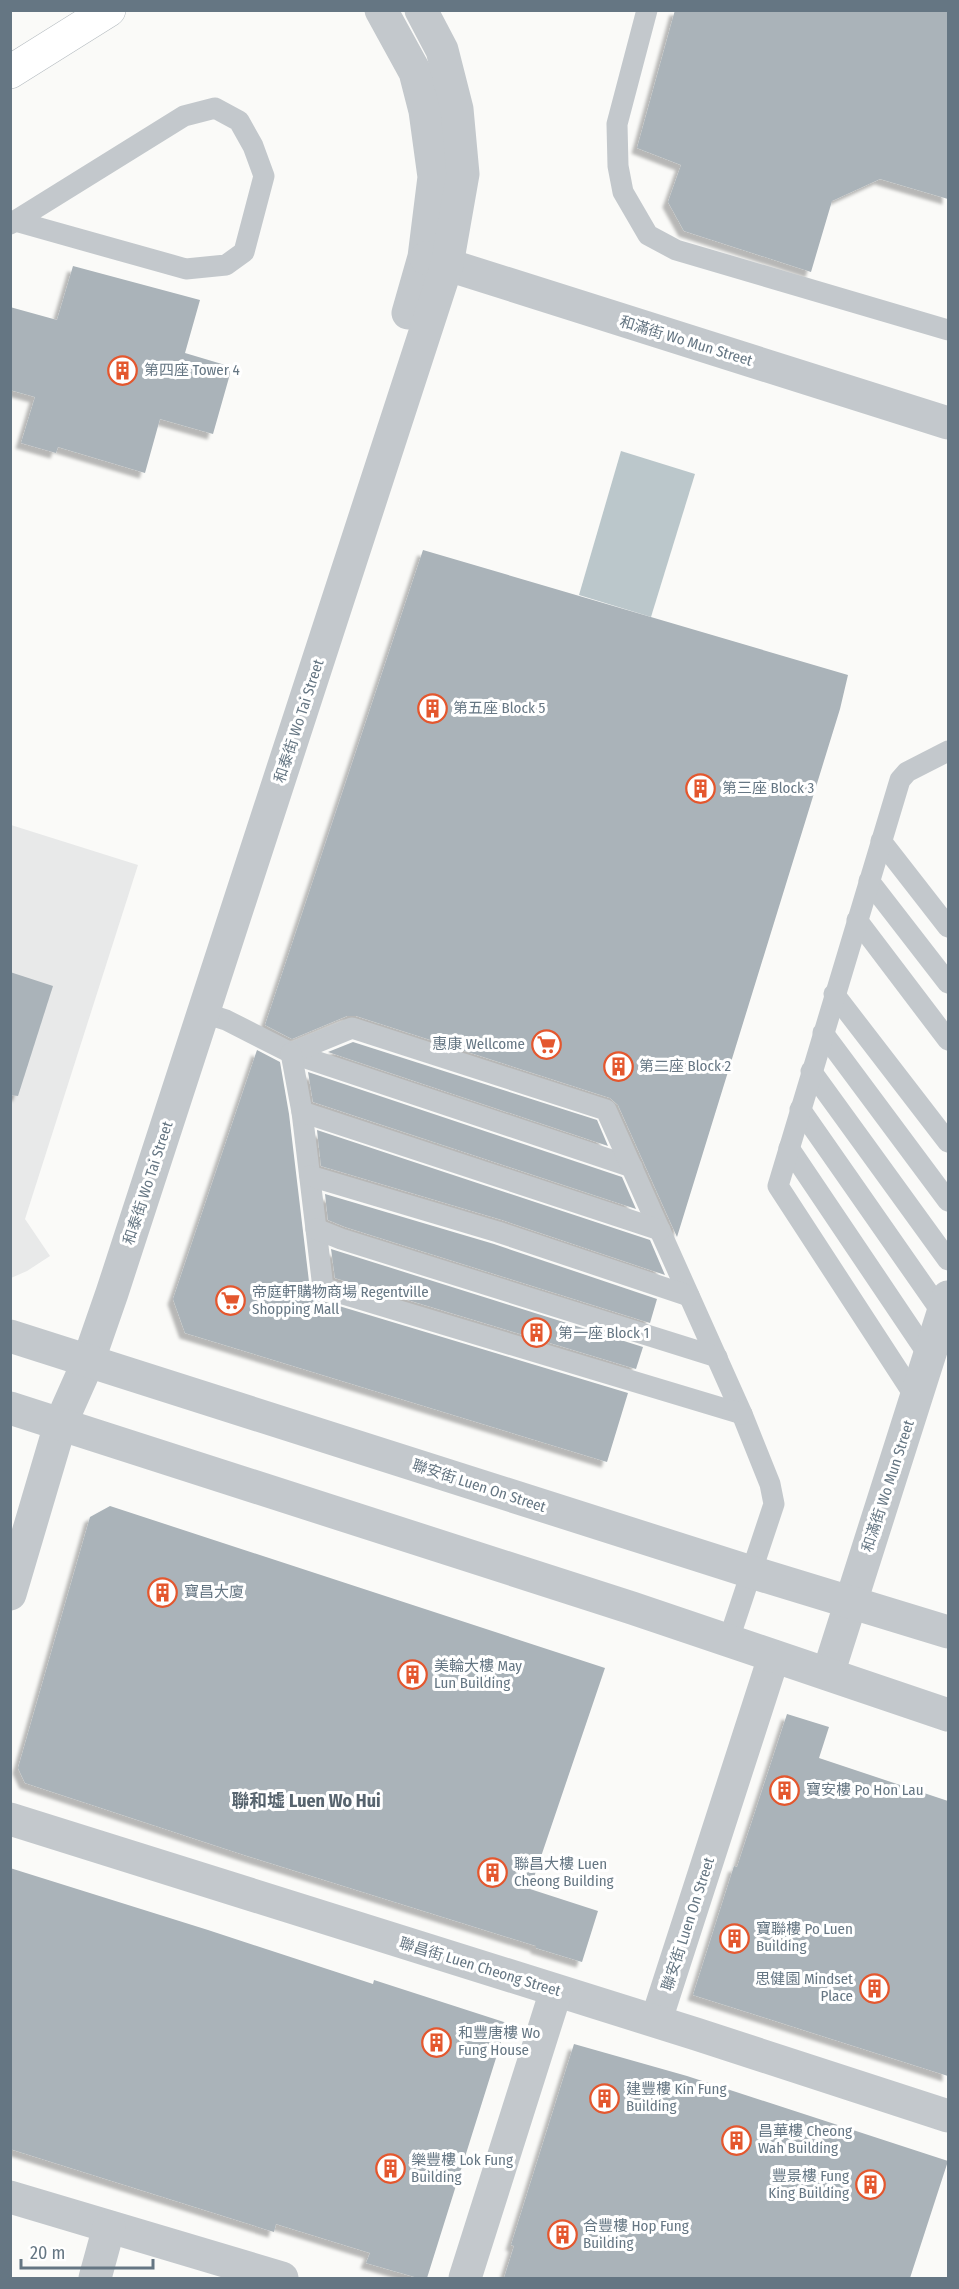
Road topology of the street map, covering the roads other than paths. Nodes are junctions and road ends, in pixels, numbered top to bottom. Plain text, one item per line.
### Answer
1 (109, 10) edge
2 (381, 10) edge
3 (420, 10) edge
4 (647, 10) edge
5 (10, 72) edge
6 (13, 222) edge
7 (436, 261) junction
8 (948, 330) edge
9 (948, 423) edge
10 (948, 751) edge
11 (881, 841) junction
12 (869, 880) junction
13 (857, 920) junction
14 (948, 927) edge
15 (948, 983) edge
16 (834, 994) junction
17 (204, 1013) junction
18 (823, 1033) junction
19 (948, 1040) edge
20 (291, 1053) junction
21 (812, 1071) junction
22 (800, 1109) junction
23 (302, 1112) junction
24 (948, 1142) edge
25 (789, 1148) junction
26 (632, 1167) junction
27 (310, 1176) junction
28 (948, 1201) edge
29 (316, 1229) junction
30 (660, 1230) junction
31 (948, 1260) edge
32 (689, 1296) junction
33 (946, 1306) edge
34 (10, 1336) edge
35 (929, 1356) junction
36 (717, 1357) junction
37 (78, 1358) junction
38 (916, 1398) junction
39 (10, 1408) edge
40 (742, 1414) junction
41 (60, 1425) junction
42 (751, 1572) junction
43 (10, 1594) edge
44 (851, 1602) junction
45 (948, 1632) edge
46 (729, 1639) junction
47 (774, 1656) junction
48 (828, 1674) junction
49 (948, 1715) edge
50 (10, 1819) edge
51 (556, 1990) junction
52 (656, 2021) junction
53 (948, 2116) edge
54 (10, 2198) edge
55 (109, 2227) junction
56 (95, 2278) edge
57 (282, 2278) edge
58 (465, 2278) edge

1 - 5 main road
2 - 7 street, 和泰街 Wo Tai Street
3 - 7 street, 和泰街 Wo Tai Street
4 - 8 lane
6 - 6 lane
7 - 9 street, 和滿街 Wo Mun Street
7 - 17 street, 和泰街 Wo Tai Street
7 - 37 street, 和泰街 Wo Tai Street
10 - 11 lane
11 - 12 lane
11 - 14 lane
12 - 13 lane
12 - 15 lane
13 - 16 lane
13 - 19 lane
16 - 18 lane
16 - 24 lane
17 - 20 lane
17 - 37 street, 和泰街 Wo Tai Street
18 - 21 lane
18 - 28 lane
20 - 23 lane
20 - 26 lane
20 - 26 lane
21 - 22 lane
21 - 31 lane
22 - 25 lane
22 - 33 lane
23 - 27 lane
23 - 30 lane
25 - 35 lane
25 - 38 lane
26 - 30 lane
27 - 29 lane
27 - 32 lane
29 - 36 lane
29 - 40 lane
30 - 32 lane
32 - 36 lane
33 - 35 street, 和滿街 Wo Mun Street
34 - 37 street, 聯安街 Luen On Street
35 - 38 street, 和滿街 Wo Mun Street
36 - 40 lane
37 - 41 street, 和泰街 Wo Tai Street
37 - 42 street, 聯安街 Luen On Street
38 - 44 street, 和滿街 Wo Mun Street
39 - 41 street
40 - 42 lane
41 - 43 street, 和泰街 Wo Tai Street
41 - 46 street
42 - 44 street, 聯安街 Luen On Street
42 - 46 lane
44 - 45 street, 聯安街 Luen On Street
44 - 48 street, 和滿街 Wo Mun Street
46 - 47 street
47 - 48 street
47 - 52 street, 聯安街 Luen On Street
48 - 49 street
50 - 51 street, 聯昌街 Luen Cheong Street
51 - 52 street, 聯昌街 Luen Cheong Street
51 - 58 street
52 - 53 street, 聯昌街 Luen Cheong Street
54 - 55 street
55 - 56 street
55 - 57 street

